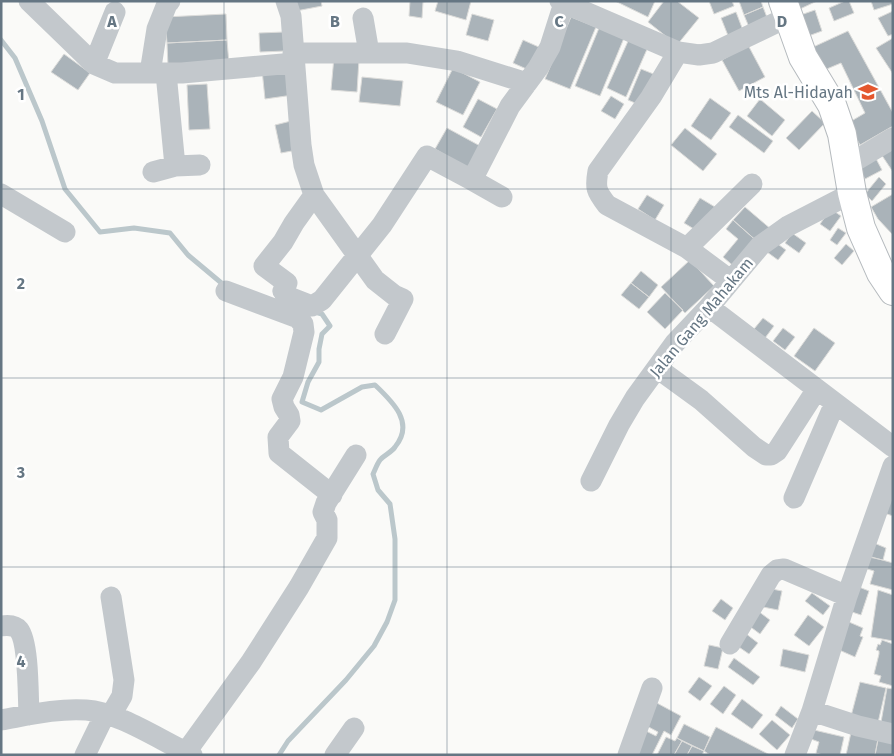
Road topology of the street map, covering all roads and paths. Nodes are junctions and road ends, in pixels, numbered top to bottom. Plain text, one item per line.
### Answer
1 (29, 1) edge
2 (170, 1) edge
3 (286, 1) edge
4 (562, 2) edge
5 (601, 9) edge
6 (786, 9) edge
7 (115, 12) dead end
8 (363, 18) dead end
9 (678, 52) junction
10 (369, 53) junction
11 (294, 58) junction
12 (94, 64) junction
13 (158, 73) junction
14 (527, 83) junction
15 (893, 138) edge
16 (200, 165) dead end
17 (848, 165) junction
18 (175, 166) junction
19 (153, 172) dead end
20 (472, 180) junction
21 (752, 184) dead end
22 (852, 192) junction
23 (314, 195) junction
24 (2, 196) edge
25 (502, 197) dead end
26 (65, 232) dead end
27 (687, 248) junction
28 (358, 256) junction
29 (730, 280) junction
30 (893, 291) edge
31 (226, 292) dead end
32 (709, 307) junction
33 (386, 334) dead end
34 (657, 368) junction
35 (817, 390) junction
36 (835, 403) junction
37 (893, 447) edge
38 (356, 455) dead end
39 (893, 466) edge
40 (591, 481) dead end
41 (332, 495) junction
42 (794, 498) dead end
43 (847, 596) junction
44 (112, 597) dead end
45 (1, 626) edge
46 (730, 644) dead end
47 (652, 688) dead end
48 (812, 711) junction
49 (29, 715) junction
50 (108, 715) junction
51 (1, 720) edge
52 (354, 728) dead end
53 (893, 734) edge
54 (189, 753) edge
55 (85, 755) edge
56 (335, 755) edge
57 (628, 755) edge
58 (795, 755) edge

1 - 12 street
2 - 13 street
3 - 11 street
4 - 5 street
4 - 14 street
5 - 9 street
6 - 9 street
6 - 17 main road
7 - 12 street
8 - 10 street
9 - 27 street
10 - 11 street
10 - 14 street
11 - 13 street
11 - 23 street
12 - 13 street
13 - 18 street
14 - 20 street
15 - 17 street
16 - 18 street
17 - 22 main road
18 - 19 street
20 - 25 street
20 - 28 street
21 - 27 street
22 - 29 street, Jalan Gang Mahakam
22 - 30 main road
23 - 28 street
23 - 28 street
24 - 26 street
27 - 29 street
28 - 33 street
29 - 32 street, Jalan Gang Mahakam
31 - 41 street
32 - 34 street, Jalan Gang Mahakam
32 - 35 street
34 - 35 street
34 - 40 street, Jalan Gang Mahakam
35 - 36 street
36 - 37 street
36 - 42 street
38 - 41 street
39 - 43 street
41 - 54 street
43 - 46 street
43 - 48 street
44 - 50 street
45 - 49 street
47 - 57 street
48 - 53 street
48 - 58 street
49 - 50 street
49 - 51 street
50 - 54 street
50 - 55 street
52 - 56 street

